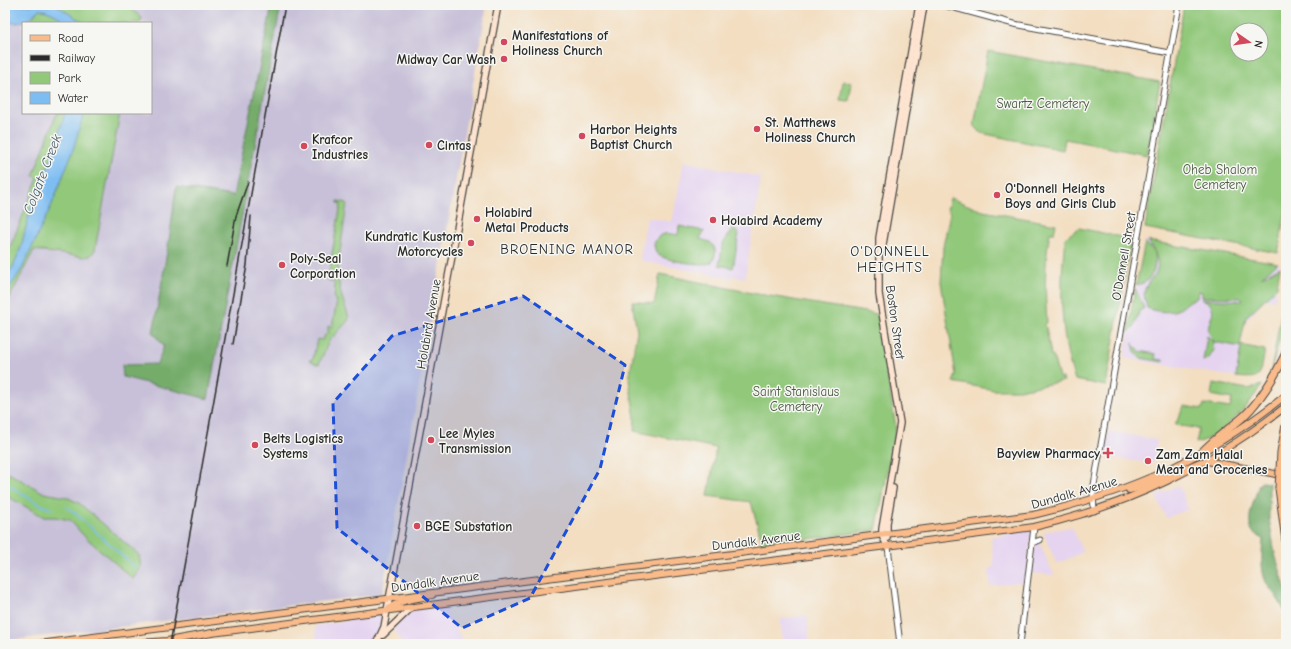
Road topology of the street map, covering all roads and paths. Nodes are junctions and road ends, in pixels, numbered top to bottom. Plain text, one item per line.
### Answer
1 (498, 5) edge
2 (920, 5) edge
3 (924, 5) edge
4 (944, 5) edge
5 (1179, 5) edge
6 (1170, 53) junction
7 (889, 345) junction
8 (1286, 353) edge
9 (1286, 395) edge
10 (1286, 406) edge
11 (1286, 425) edge
12 (1201, 453) junction
13 (1207, 461) junction
14 (1286, 476) edge
15 (1123, 490) junction
16 (1093, 499) junction
17 (1094, 511) junction
18 (1034, 527) junction
19 (884, 535) junction
20 (1040, 540) dead end
21 (1286, 541) edge
22 (1032, 543) junction
23 (888, 547) junction
24 (453, 590) junction
25 (390, 598) junction
26 (411, 608) junction
27 (387, 611) junction
28 (377, 642) edge
29 (39, 644) edge
30 (126, 644) edge
31 (900, 644) edge
32 (1020, 644) edge

1 - 25 main road, Holabird Avenue
2 - 7 main road, Boston Street
3 - 7 main road, Boston Street
4 - 6 street
5 - 6 street, O'Donnell Street
6 - 16 street, O'Donnell Street
7 - 19 main road, Boston Street
8 - 12 highway
9 - 12 main road, Dundalk Avenue
10 - 13 main road, Dundalk Avenue
11 - 21 highway, bridge
12 - 15 main road, Dundalk Avenue
13 - 14 main road
13 - 15 main road
13 - 17 main road, Dundalk Avenue
15 - 16 main road, Dundalk Avenue
16 - 17 street, O'Donnell Street
16 - 19 main road, Dundalk Avenue
17 - 18 main road, Dundalk Avenue
18 - 22 street
18 - 23 main road, Dundalk Avenue
19 - 23 main road, Boston Street
19 - 24 main road, Dundalk Avenue
20 - 22 street
22 - 32 street
23 - 26 main road, Dundalk Avenue
23 - 31 street
24 - 25 main road, Dundalk Avenue
24 - 27 main road
25 - 27 main road, Holabird Avenue
25 - 29 main road, Dundalk Avenue
26 - 27 main road, Dundalk Avenue
26 - 28 main road
27 - 28 main road, Holabird Avenue
27 - 30 main road, Dundalk Avenue

